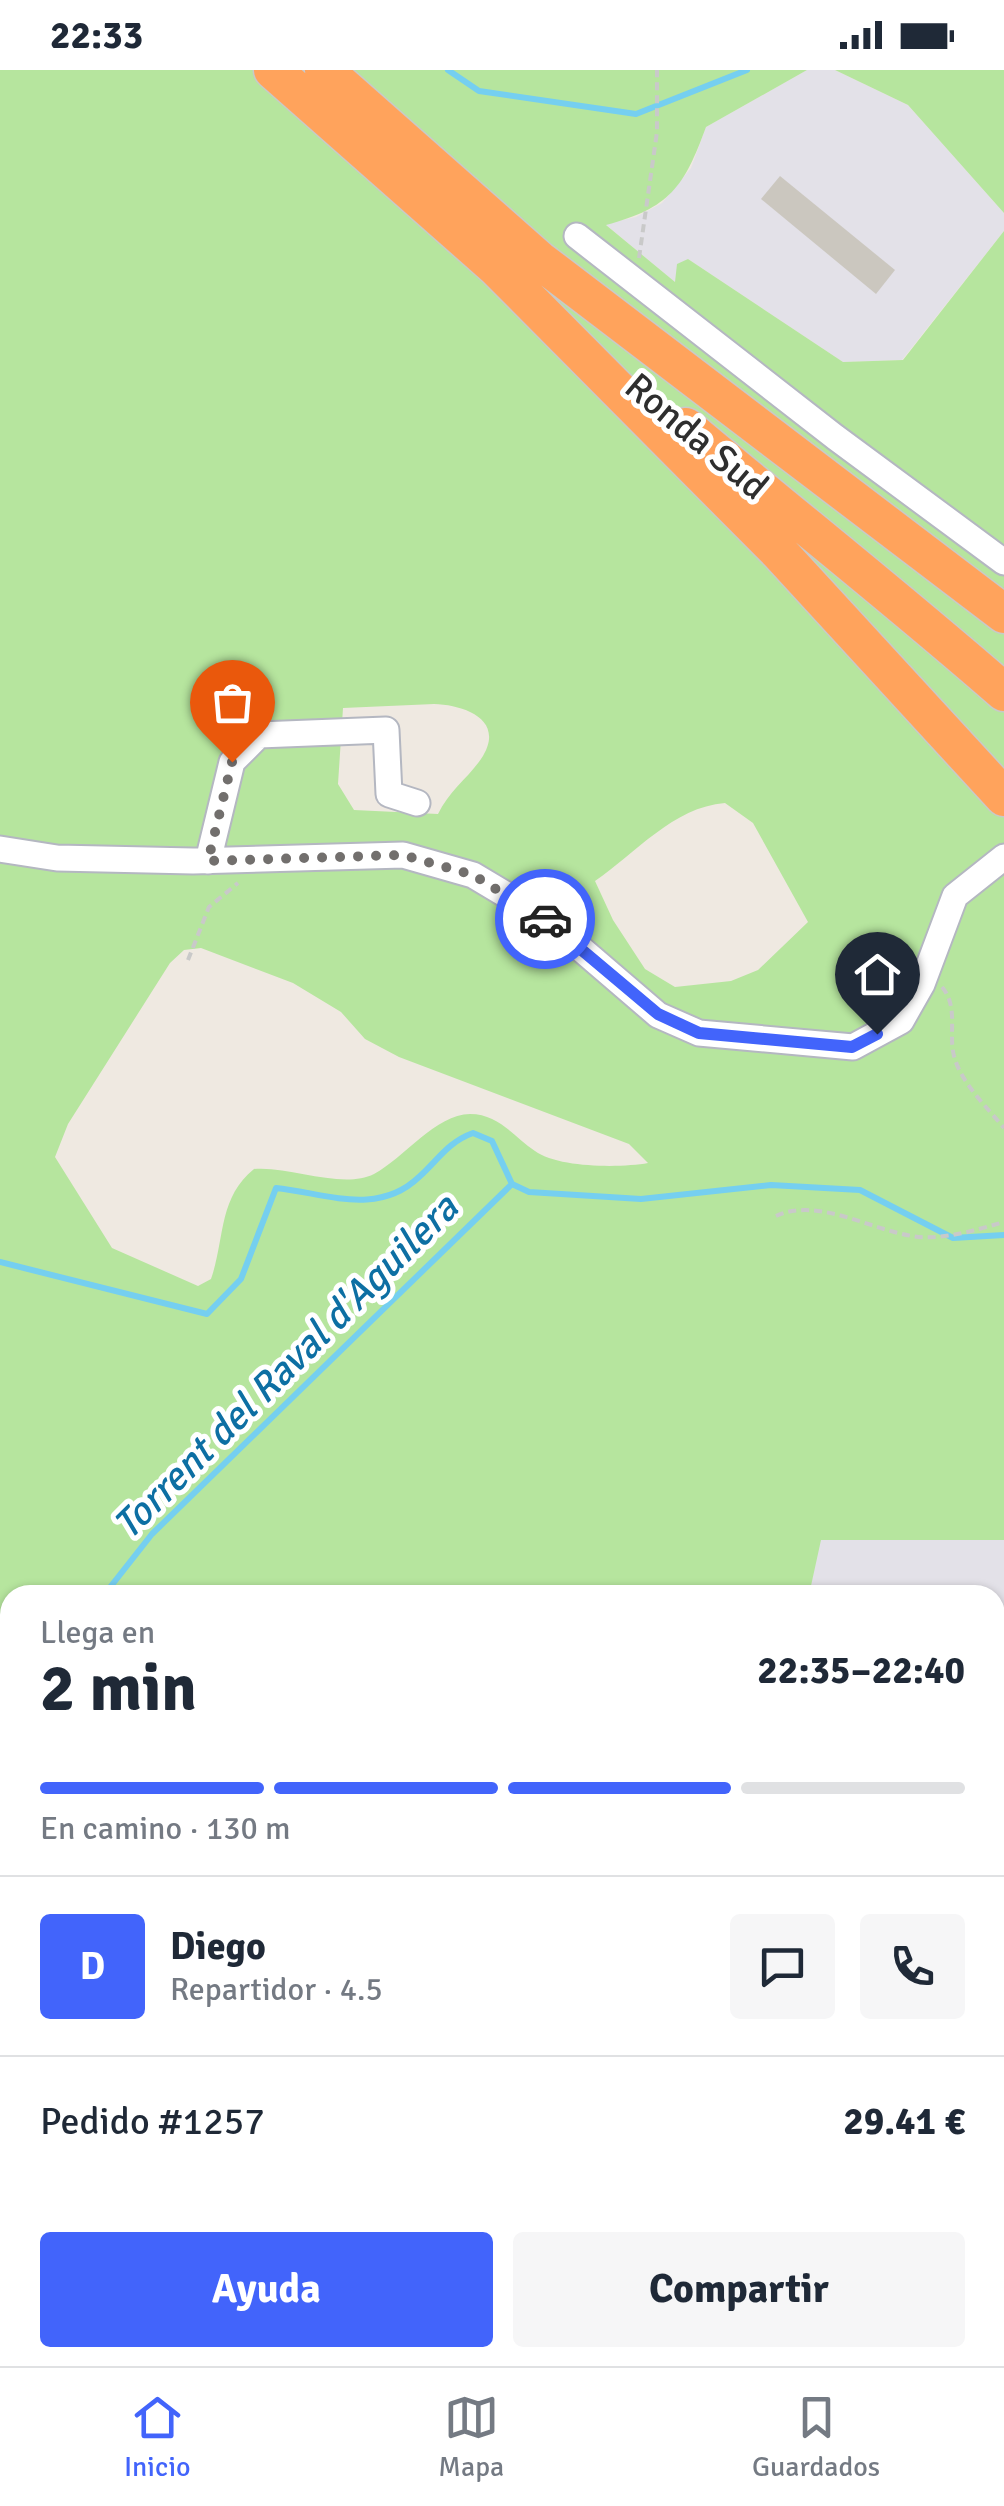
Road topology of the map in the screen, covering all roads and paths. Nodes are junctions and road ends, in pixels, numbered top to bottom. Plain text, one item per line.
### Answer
1 (273, 70) edge
2 (324, 70) edge
3 (657, 70) edge
4 (577, 236) dead end
5 (539, 260) junction
6 (497, 268) junction
7 (635, 278) junction
8 (1004, 562) edge
9 (900, 600) junction
10 (1004, 614) edge
11 (1004, 692) edge
12 (1004, 796) edge
13 (417, 803) dead end
14 (0, 849) edge
15 (208, 861) junction
16 (1000, 863) edge
17 (245, 879) dead end
18 (188, 960) dead end
19 (924, 977) junction
20 (1004, 1128) edge
21 (776, 1216) dead end
22 (1004, 1222) edge

1 - 6 highway
2 - 5 highway
3 - 7 path
4 - 7 street
5 - 9 highway, Ronda Sud
5 - 10 highway
6 - 9 highway, Ronda Sud
6 - 12 highway
7 - 8 street
9 - 11 highway, Ronda Sud
13 - 15 street
14 - 15 street
15 - 19 street
16 - 19 street
17 - 18 path
19 - 20 path
21 - 22 path

